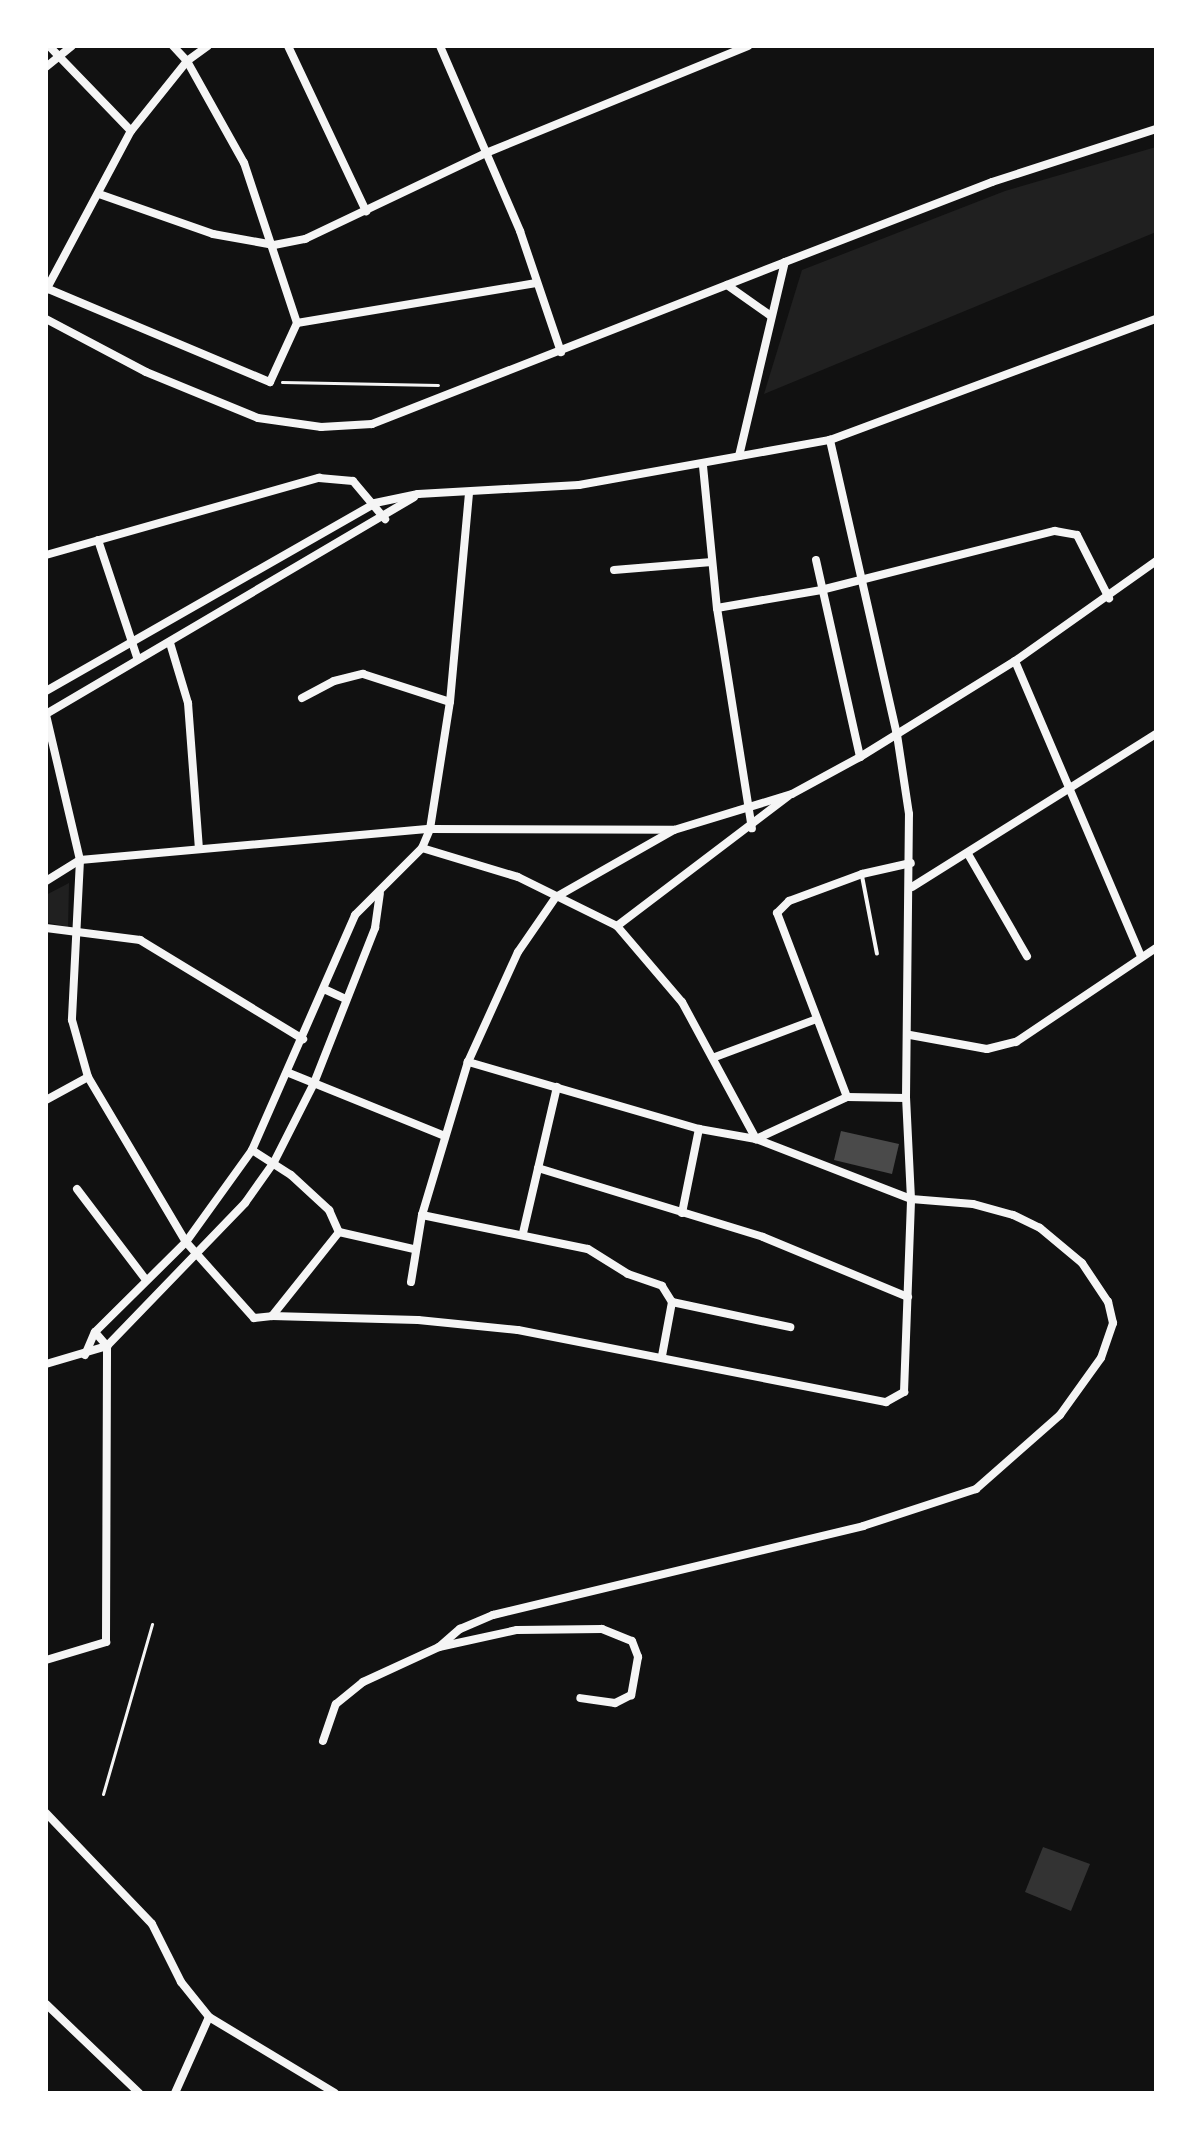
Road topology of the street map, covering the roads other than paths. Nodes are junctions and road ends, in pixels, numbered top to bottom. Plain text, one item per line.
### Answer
1 (49, 46) edge
2 (72, 46) edge
3 (173, 46) edge
4 (208, 46) edge
5 (288, 46) edge
6 (440, 46) edge
7 (748, 46) edge
8 (58, 57) junction
9 (187, 61) junction
10 (46, 67) edge
11 (1156, 129) edge
12 (131, 131) junction
13 (486, 153) junction
14 (99, 194) junction
15 (366, 211) junction
16 (274, 245) junction
17 (785, 262) junction
18 (535, 283) junction
19 (727, 285) junction
20 (46, 289) edge
21 (771, 316) junction
22 (46, 319) edge
23 (1156, 319) edge
24 (297, 323) junction
25 (561, 352) junction
26 (830, 440) junction
27 (739, 456) junction
28 (703, 466) junction
29 (469, 493) junction
30 (418, 494) junction
31 (375, 503) junction
32 (346, 518) junction
33 (385, 519) junction
34 (357, 535) junction
35 (98, 540) junction
36 (46, 555) edge
37 (816, 560) dead end
38 (1156, 561) edge
39 (712, 562) junction
40 (614, 570) dead end
41 (244, 575) junction
42 (862, 578) junction
43 (821, 590) junction
44 (254, 592) junction
45 (1109, 598) junction
46 (717, 608) junction
47 (130, 639) junction
48 (170, 643) junction
49 (138, 660) junction
50 (1015, 661) junction
51 (46, 691) edge
52 (302, 698) dead end
53 (450, 702) junction
54 (46, 714) edge
55 (1156, 734) edge
56 (897, 735) junction
57 (860, 757) junction
58 (792, 794) junction
59 (1069, 794) junction
60 (747, 809) junction
61 (752, 828) junction
62 (430, 829) junction
63 (674, 830) junction
64 (422, 848) junction
65 (199, 849) junction
66 (968, 854) junction
67 (80, 860) junction
68 (911, 863) junction
69 (862, 874) junction
70 (46, 881) edge
71 (912, 887) junction
72 (380, 893) junction
73 (556, 897) junction
74 (617, 926) junction
75 (46, 928) edge
76 (78, 931) junction
77 (1156, 948) edge
78 (877, 954) dead end
79 (1027, 956) dead end
80 (1141, 956) junction
81 (324, 989) junction
82 (345, 999) junction
83 (814, 1020) junction
84 (910, 1035) junction
85 (303, 1039) junction
86 (715, 1057) junction
87 (468, 1062) junction
88 (289, 1073) junction
89 (88, 1077) junction
90 (314, 1083) junction
91 (557, 1087) junction
92 (847, 1097) junction
93 (906, 1098) junction
94 (46, 1100) edge
95 (699, 1129) junction
96 (445, 1136) junction
97 (756, 1139) junction
98 (252, 1150) junction
99 (274, 1162) junction
100 (538, 1168) junction
101 (77, 1189) dead end
102 (911, 1199) junction
103 (682, 1213) junction
104 (422, 1215) junction
105 (339, 1232) junction
106 (523, 1233) junction
107 (186, 1242) junction
108 (414, 1249) junction
109 (198, 1258) junction
110 (146, 1280) junction
111 (411, 1282) dead end
112 (908, 1297) junction
113 (672, 1302) junction
114 (269, 1318) junction
115 (790, 1327) dead end
116 (95, 1332) junction
117 (107, 1346) junction
118 (85, 1355) junction
119 (662, 1356) junction
120 (46, 1364) edge
121 (439, 1647) junction
122 (46, 1660) edge
123 (580, 1698) dead end
124 (323, 1741) dead end
125 (46, 1813) edge
126 (46, 2004) edge
127 (209, 2017) junction
128 (139, 2093) edge
129 (175, 2093) edge
130 (335, 2093) edge

1 - 8 street
2 - 8 street
3 - 9 street
4 - 9 street
5 - 15 street
6 - 13 street
7 - 13 street
8 - 10 street
8 - 12 street
9 - 12 street
9 - 16 street
11 - 17 street
12 - 14 street
13 - 15 street
13 - 18 street
14 - 16 street
14 - 20 street
15 - 16 street
16 - 24 street
17 - 19 street
17 - 21 street
18 - 24 street
18 - 25 street
19 - 21 street
19 - 25 street
20 - 24 street
21 - 27 street
22 - 25 street
23 - 26 street
26 - 27 street
26 - 42 street
27 - 28 street
28 - 29 street
28 - 39 street
29 - 30 street
29 - 53 street
30 - 31 street
30 - 33 street
31 - 32 street
31 - 33 street
31 - 35 street
32 - 34 street
32 - 41 street
33 - 34 street
34 - 44 street
35 - 36 street
35 - 47 street
37 - 43 street
38 - 45 street
39 - 40 street
39 - 46 street
41 - 44 street
41 - 47 street
42 - 43 street
42 - 45 street
42 - 56 street
43 - 46 street
43 - 57 street
44 - 48 street
45 - 50 street
46 - 60 street
47 - 49 street
47 - 51 street
48 - 49 street
48 - 65 street
49 - 54 street
50 - 56 street
50 - 59 street
52 - 53 street
53 - 62 street
54 - 67 street
55 - 59 street
56 - 57 street
56 - 68 street
57 - 58 street
58 - 60 street
58 - 61 street
59 - 66 street
59 - 80 street
60 - 61 street
60 - 63 street
61 - 74 street
62 - 63 street
62 - 64 street
62 - 65 street
63 - 73 street
64 - 72 street
64 - 73 street
65 - 67 street
66 - 71 street
66 - 79 street
67 - 70 street
67 - 76 street
68 - 69 street
68 - 71 street
69 - 78 lane
69 - 83 street
71 - 84 street
72 - 81 street
72 - 82 street
73 - 74 street
73 - 87 street
74 - 86 street
75 - 76 street
76 - 85 street
76 - 89 street
77 - 80 street
80 - 84 street
81 - 82 street
81 - 85 street
82 - 90 street
83 - 86 street
83 - 92 street
84 - 93 street
85 - 88 street
86 - 97 street
87 - 91 street
87 - 96 street
88 - 90 street
88 - 98 street
89 - 94 street
89 - 107 street
90 - 96 street
90 - 99 street
91 - 95 street
91 - 100 street
92 - 93 street
92 - 97 street
93 - 102 street
95 - 97 street
95 - 103 street
96 - 104 street
97 - 102 street
98 - 99 street
98 - 107 street
99 - 105 street
99 - 109 street
100 - 103 street
100 - 106 street
101 - 110 street
102 - 112 street
102 - 121 street
103 - 112 street
104 - 106 street
104 - 108 street
105 - 108 street
105 - 114 street
106 - 113 street
107 - 109 street
107 - 110 street
108 - 111 street
109 - 114 street
109 - 117 street
110 - 116 street
112 - 119 street
113 - 115 street
113 - 119 street
114 - 119 street
116 - 117 street
116 - 118 street
117 - 118 street
117 - 122 street
118 - 120 street
121 - 123 street
121 - 124 street
125 - 127 street
126 - 128 street
127 - 129 street
127 - 130 street

